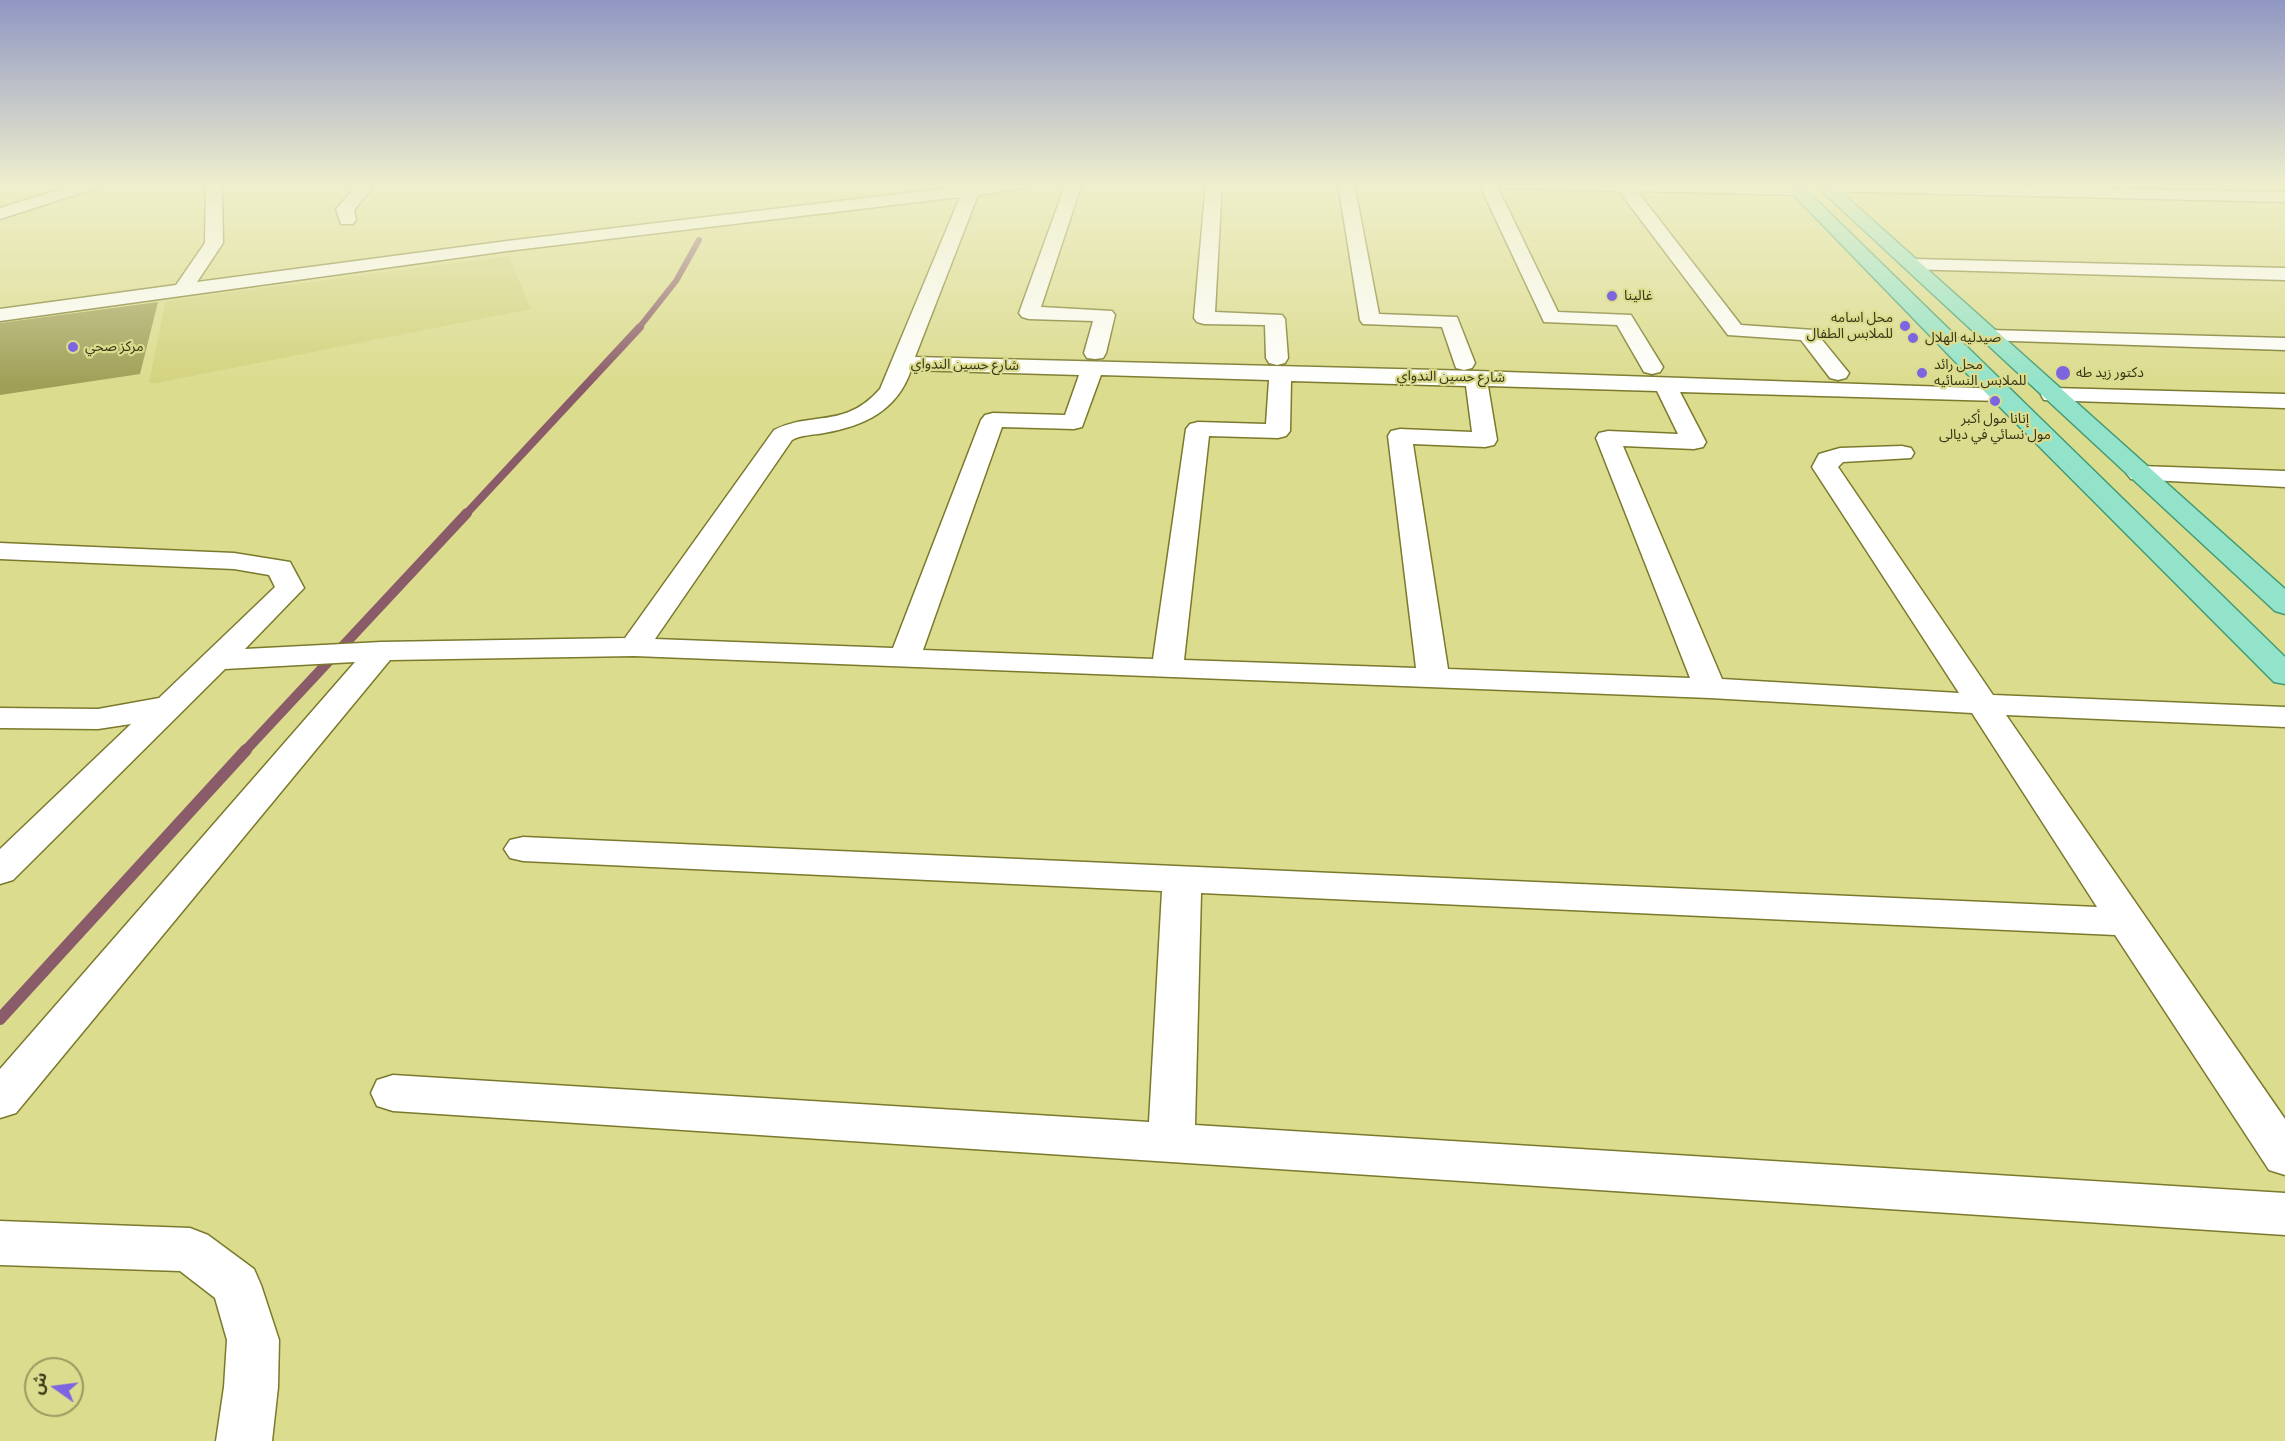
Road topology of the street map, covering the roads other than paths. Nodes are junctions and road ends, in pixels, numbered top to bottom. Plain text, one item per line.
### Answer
1 (209, 250) edge
2 (473, 250) edge
3 (947, 250) edge
4 (1051, 250) edge
5 (1209, 250) edge
6 (1358, 250) edge
7 (1519, 250) edge
8 (1673, 250) edge
9 (1870, 250) edge
10 (1895, 250) edge
11 (1914, 265) junction
12 (2285, 274) edge
13 (182, 290) junction
14 (0, 315) edge
15 (1990, 336) junction
16 (2285, 344) edge
17 (905, 356) junction
18 (1093, 361) junction
19 (1279, 365) junction
20 (1470, 370) junction
21 (1838, 373) junction
22 (1658, 376) junction
23 (1991, 386) junction
24 (2052, 395) junction
25 (2285, 401) edge
26 (1902, 453) dead end
27 (2140, 474) junction
28 (2285, 479) edge
29 (0, 551) edge
30 (2285, 605) edge
31 (634, 647) junction
32 (381, 651) junction
33 (904, 659) junction
34 (216, 660) junction
35 (1167, 669) junction
36 (2285, 675) edge
37 (1433, 678) junction
38 (1710, 688) junction
39 (1981, 704) junction
40 (168, 705) junction
41 (2285, 717) edge
42 (0, 718) edge
43 (523, 849) dead end
44 (0, 871) edge
45 (1182, 879) junction
46 (2127, 922) junction
47 (393, 1093) dead end
48 (0, 1100) edge
49 (1171, 1143) junction
50 (2285, 1156) edge
51 (2285, 1214) edge
52 (0, 1242) edge
53 (244, 1441) edge

1 - 13 street
2 - 13 street
3 - 17 street
4 - 18 street
5 - 19 street
6 - 20 street
7 - 22 street
8 - 21 street
9 - 23 main road
10 - 11 main road
11 - 12 street
11 - 15 main road
13 - 14 street
15 - 16 street
15 - 24 main road
17 - 18 street, شارع حسين الندواي
17 - 31 street
18 - 19 street, شارع حسين الندواي
18 - 33 street
19 - 20 street, شارع حسين الندواي
19 - 35 street
20 - 22 street, شارع حسين الندواي
20 - 37 street
21 - 22 street, شارع حسين الندواي
21 - 23 street, شارع حسين الندواي
22 - 23 street, شارع حسين الندواي
22 - 38 street
23 - 36 main road
24 - 25 street
24 - 27 main road
26 - 39 street
27 - 28 street
27 - 30 main road
29 - 34 street
31 - 32 street
31 - 33 street
32 - 34 street
32 - 48 street
33 - 35 street
34 - 40 street
35 - 37 street
37 - 38 street
38 - 39 street
39 - 41 street
39 - 46 street
40 - 42 street
40 - 44 street
43 - 45 street
45 - 46 street
45 - 49 street
46 - 50 street
47 - 49 street
49 - 51 street
52 - 53 street

